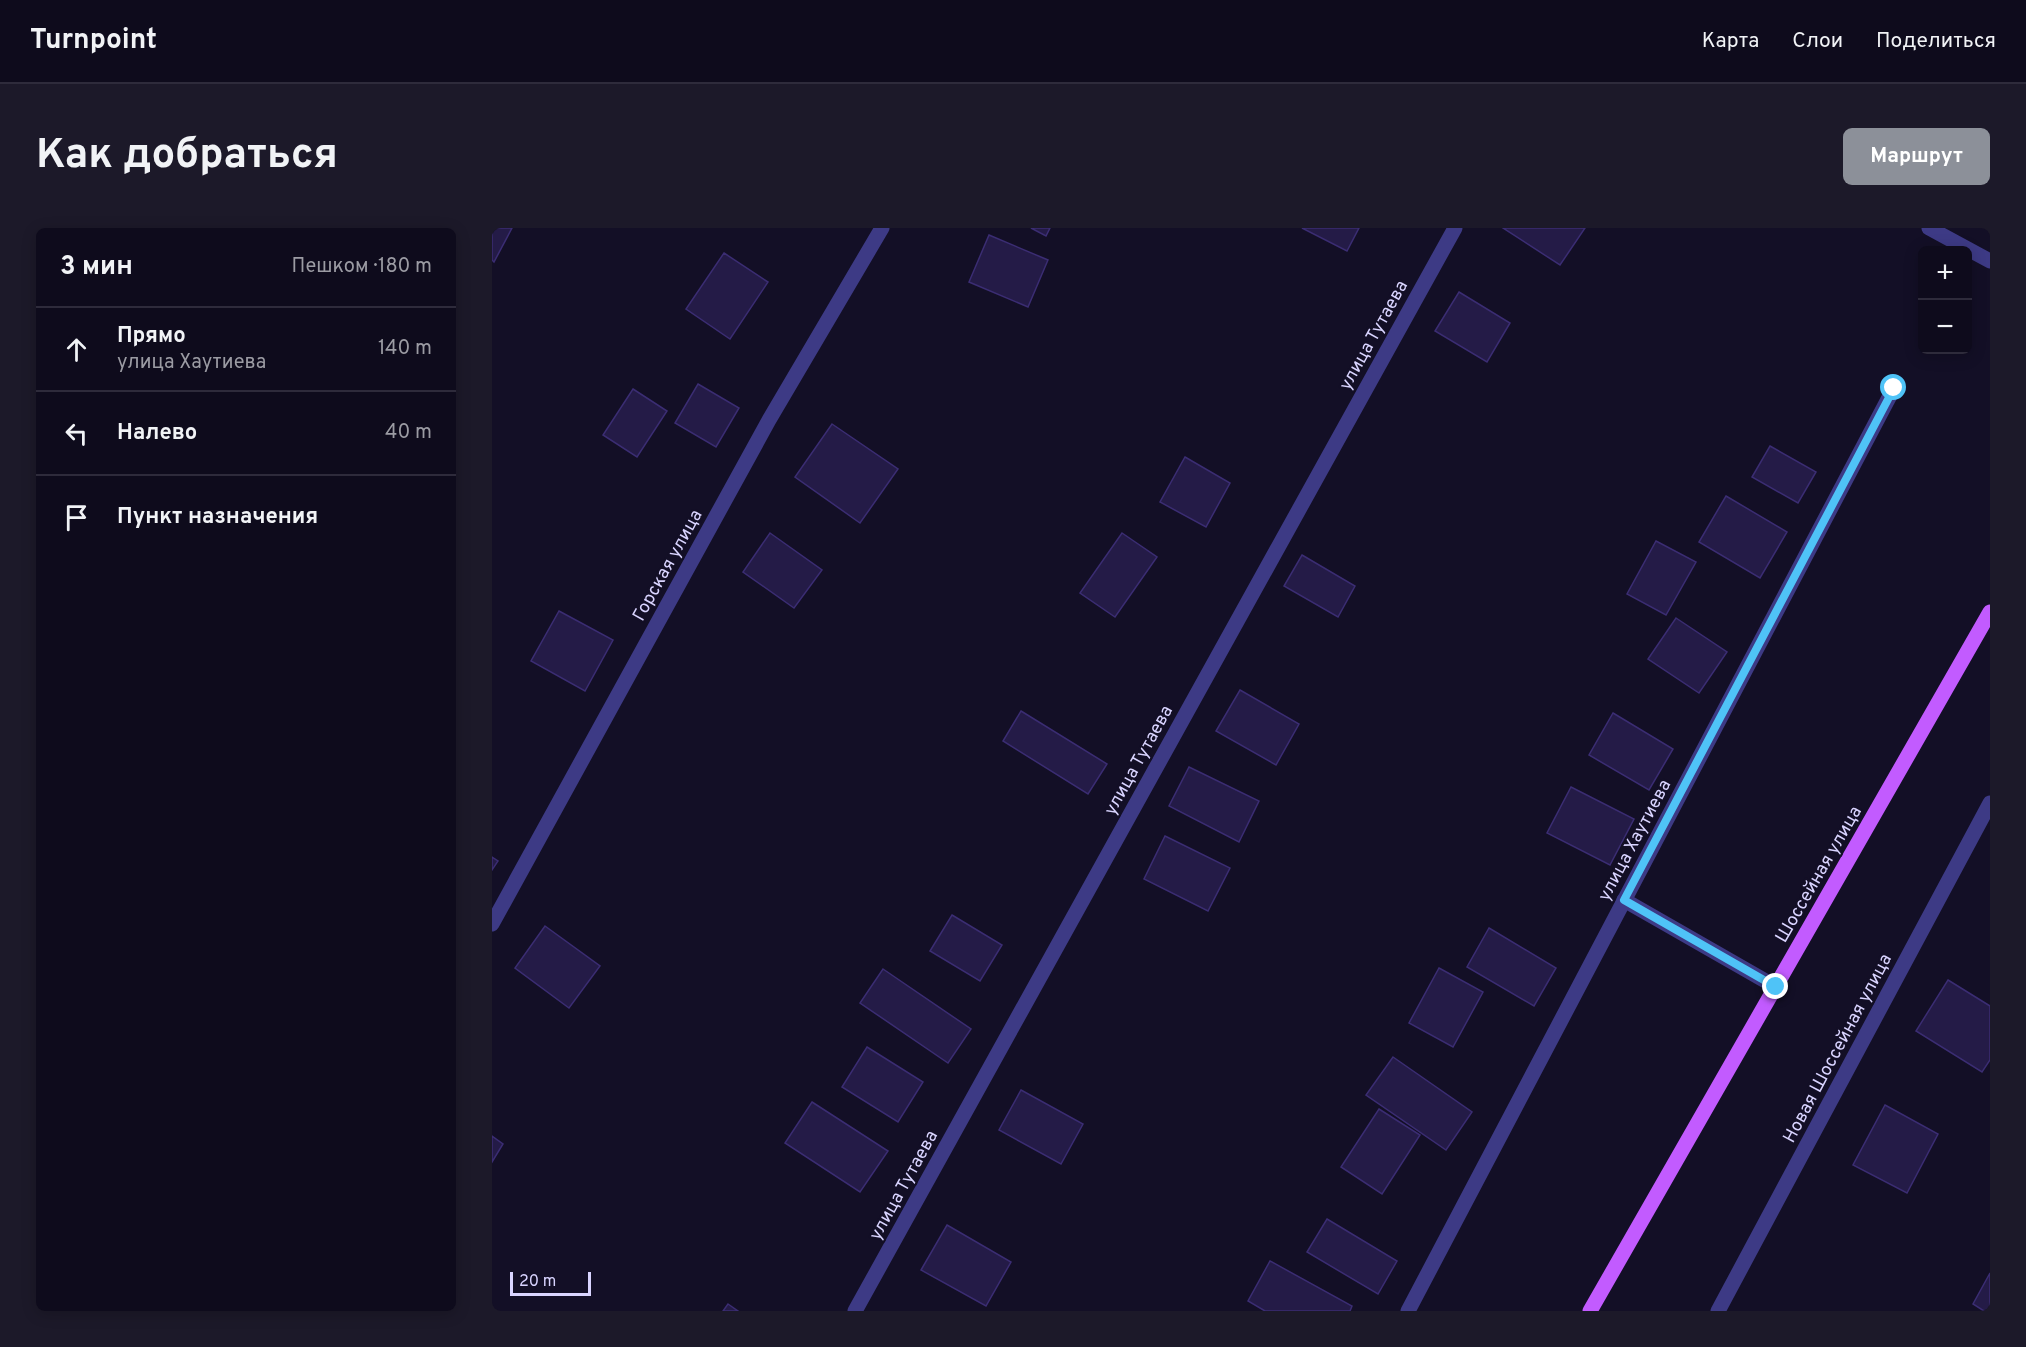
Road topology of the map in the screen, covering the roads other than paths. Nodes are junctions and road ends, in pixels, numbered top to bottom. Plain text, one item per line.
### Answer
1 (882, 228) edge
2 (1455, 228) edge
3 (1929, 228) edge
4 (1990, 261) edge
5 (1894, 388) dead end
6 (1990, 612) edge
7 (1990, 803) edge
8 (1624, 900) junction
9 (492, 924) edge
10 (1776, 987) junction
11 (855, 1311) edge
12 (1407, 1311) edge
13 (1590, 1311) edge
14 (1718, 1311) edge

1 - 9 street, Горская улица
2 - 11 street, улица Тутаева
3 - 4 street
5 - 8 street, улица Хаутиева
6 - 10 main road, Шоссейная улица
7 - 14 street, Новая Шоссейная улица
8 - 10 street
8 - 12 street, улица Хаутиева
10 - 13 main road, Шоссейная улица

